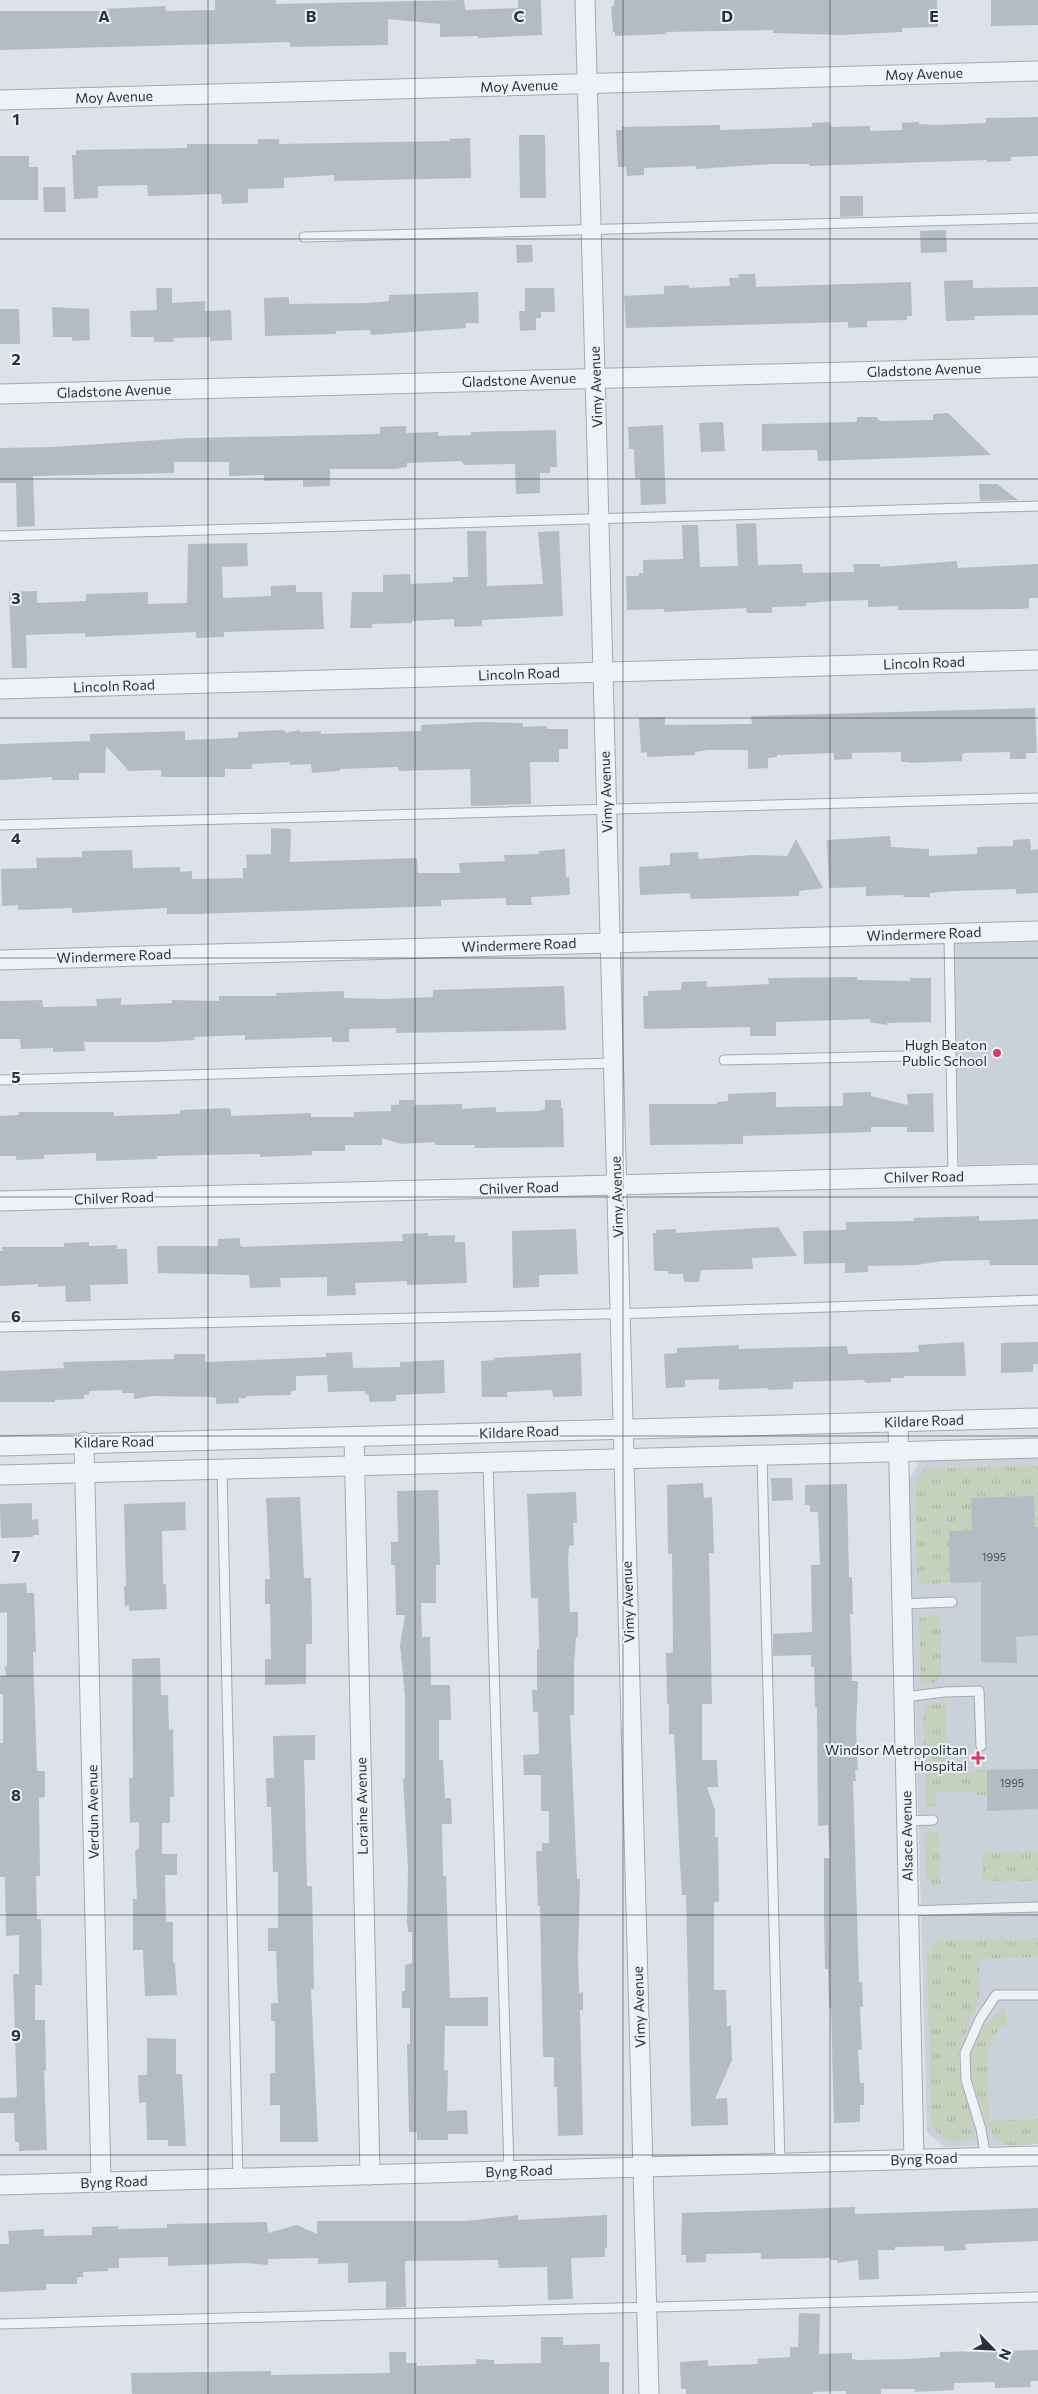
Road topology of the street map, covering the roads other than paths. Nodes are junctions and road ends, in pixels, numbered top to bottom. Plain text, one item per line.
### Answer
1 (585, 0) edge
2 (1038, 71) edge
3 (587, 84) junction
4 (0, 100) edge
5 (1038, 218) edge
6 (591, 229) junction
7 (304, 237) dead end
8 (1038, 367) edge
9 (595, 378) junction
10 (0, 394) edge
11 (1038, 506) edge
12 (599, 519) junction
13 (0, 536) edge
14 (1038, 660) edge
15 (603, 672) junction
16 (0, 689) edge
17 (1038, 798) edge
18 (607, 809) junction
19 (0, 825) edge
20 (1038, 931) edge
21 (949, 934) junction
22 (610, 943) junction
23 (0, 960) edge
24 (951, 1054) junction
25 (724, 1060) dead end
26 (614, 1063) junction
27 (0, 1080) edge
28 (1038, 1174) edge
29 (953, 1176) junction
30 (617, 1185) junction
31 (0, 1202) edge
32 (1038, 1300) edge
33 (620, 1313) junction
34 (0, 1327) edge
35 (1038, 1418) edge
36 (898, 1422) junction
37 (623, 1429) junction
38 (354, 1436) junction
39 (84, 1442) junction
40 (0, 1446) edge
41 (1038, 1448) edge
42 (898, 1452) junction
43 (762, 1456) junction
44 (624, 1459) junction
45 (488, 1463) junction
46 (355, 1466) junction
47 (222, 1470) junction
48 (85, 1474) junction
49 (0, 1475) edge
50 (952, 1602) dead end
51 (902, 1604) junction
52 (904, 1697) junction
53 (981, 1746) dead end
54 (933, 1820) dead end
55 (907, 1821) junction
56 (1038, 1907) edge
57 (908, 1911) junction
58 (1038, 1995) edge
59 (1038, 2156) edge
60 (986, 2158) junction
61 (914, 2160) junction
62 (780, 2163) junction
63 (643, 2167) junction
64 (509, 2171) junction
65 (370, 2175) junction
66 (238, 2178) junction
67 (101, 2182) junction
68 (0, 2185) edge
69 (1038, 2297) edge
70 (647, 2307) junction
71 (0, 2324) edge
72 (649, 2394) edge

1 - 3 street, Vimy Avenue
2 - 3 street, Moy Avenue
3 - 4 street, Moy Avenue
3 - 6 street, Vimy Avenue
5 - 6 lane
6 - 7 lane
6 - 9 street, Vimy Avenue
8 - 9 street, Gladstone Avenue
9 - 10 street, Gladstone Avenue
9 - 12 street, Vimy Avenue
11 - 12 lane
12 - 13 lane
12 - 15 street, Vimy Avenue
14 - 15 street, Lincoln Road
15 - 16 street, Lincoln Road
15 - 18 street, Vimy Avenue
17 - 18 lane
18 - 19 lane
18 - 22 street, Vimy Avenue
20 - 21 street, Windermere Road
21 - 22 street, Windermere Road
21 - 24 lane
22 - 23 street, Windermere Road
22 - 26 street, Vimy Avenue
24 - 25 lane
24 - 29 lane
26 - 27 lane
26 - 30 street, Vimy Avenue
28 - 29 street, Chilver Road
29 - 30 street, Chilver Road
30 - 31 street, Chilver Road
30 - 33 street, Vimy Avenue
32 - 33 lane
33 - 34 lane
33 - 37 street, Vimy Avenue
35 - 36 street, Kildare Road
36 - 37 street, Kildare Road
36 - 42 street, Alsace Avenue
37 - 38 street, Kildare Road
37 - 44 street, Vimy Avenue
38 - 39 street, Kildare Road
38 - 46 street, Loraine Avenue
39 - 40 street, Kildare Road
39 - 48 street, Verdun Avenue
41 - 42 street
42 - 43 street
42 - 51 street, Alsace Avenue
43 - 44 street
43 - 62 lane
44 - 45 street
44 - 63 street, Vimy Avenue
45 - 46 street
45 - 64 lane
46 - 47 street
46 - 65 street, Loraine Avenue
47 - 48 street
47 - 66 lane
48 - 49 street
48 - 67 street, Verdun Avenue
50 - 51 lane
51 - 52 street, Alsace Avenue
52 - 53 lane
52 - 55 street, Alsace Avenue
54 - 55 lane
55 - 57 street, Alsace Avenue
56 - 57 lane
57 - 61 street, Alsace Avenue
58 - 60 lane
59 - 60 street, Byng Road
60 - 61 street, Byng Road
61 - 62 street, Byng Road
62 - 63 street, Byng Road
63 - 64 street, Byng Road
63 - 70 street, Vimy Avenue
64 - 65 street, Byng Road
65 - 66 street, Byng Road
66 - 67 street, Byng Road
67 - 68 street, Byng Road
69 - 70 lane
70 - 71 lane
70 - 72 street, Vimy Avenue

